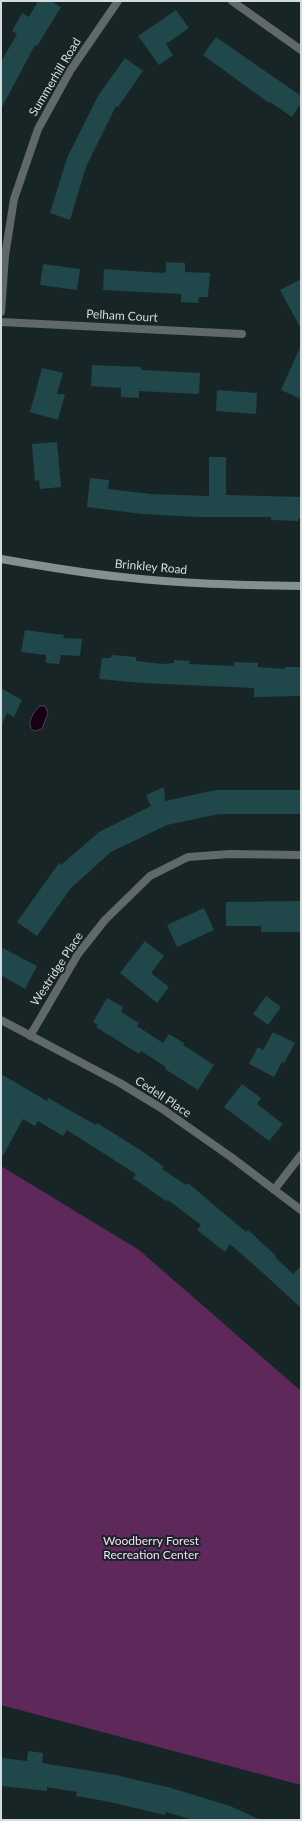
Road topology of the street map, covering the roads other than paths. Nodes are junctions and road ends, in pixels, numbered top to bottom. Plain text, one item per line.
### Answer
1 (118, 1) edge
2 (232, 1) edge
3 (301, 50) edge
4 (1, 312) edge
5 (1, 322) edge
6 (242, 334) dead end
7 (1, 560) edge
8 (301, 586) edge
9 (301, 854) edge
10 (1, 1020) edge
11 (30, 1036) junction
12 (301, 1154) edge
13 (274, 1190) junction
14 (301, 1210) edge

1 - 4 street, Summerhill Road
2 - 3 street
5 - 6 street, Pelham Court
7 - 8 main road, Brinkley Road
9 - 11 street, Westridge Place
10 - 11 street, Cedell Place
11 - 13 street, Cedell Place
12 - 13 street
13 - 14 street, Cedell Place

